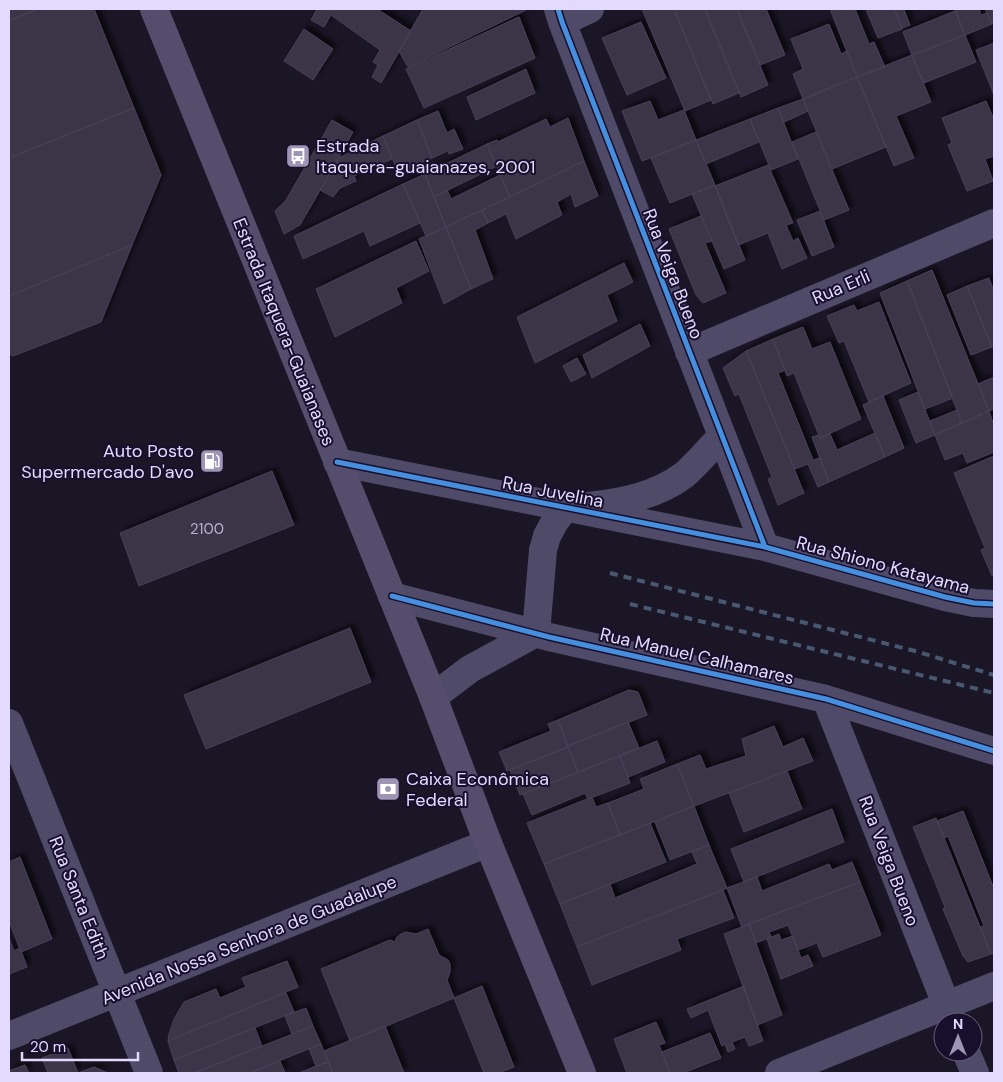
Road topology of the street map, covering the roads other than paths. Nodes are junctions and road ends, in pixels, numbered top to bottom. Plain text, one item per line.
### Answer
1 (154, 9) edge
2 (590, 9) edge
3 (560, 15) edge
4 (994, 223) edge
5 (689, 352) junction
6 (722, 436) junction
7 (337, 462) junction
8 (565, 508) junction
9 (765, 548) junction
10 (392, 596) junction
11 (994, 604) edge
12 (536, 633) junction
13 (433, 697) junction
14 (826, 699) junction
15 (9, 723) edge
16 (994, 751) edge
17 (488, 843) junction
18 (994, 986) edge
19 (118, 993) junction
20 (948, 1012) edge
21 (952, 1012) edge
22 (933, 1020) edge
23 (9, 1036) edge
24 (149, 1073) edge
25 (582, 1073) edge
26 (779, 1073) edge

1 - 7 main road, Estrada Itaquera-Guaianases
2 - 3 street
3 - 5 street, Rua Veiga Bueno
4 - 5 street, Rua Erli
5 - 6 street, Rua Veiga Bueno
6 - 8 street, Rua Juvelina
6 - 9 street, Rua Veiga Bueno
7 - 8 street, Rua Juvelina
7 - 10 main road, Estrada Itaquera-Guaianases
8 - 9 street, Rua Juvelina
8 - 12 street
9 - 11 street, Rua Shiono Katayama
10 - 12 street, Rua Manuel Calhamares
10 - 13 main road, Estrada Itaquera-Guaianases
12 - 13 street
12 - 14 street, Rua Manuel Calhamares
13 - 17 main road, Estrada Itaquera-Guaianases
14 - 16 street, Rua Manuel Calhamares
14 - 20 street, Rua Veiga Bueno
15 - 19 street, Rua Santa Edith
17 - 19 street, Avenida Nossa Senhora de Guadalupe
17 - 25 main road, Estrada Itaquera-Guaianases
18 - 21 street
19 - 23 street, Avenida Nossa Senhora de Guadalupe
19 - 24 street, Rua Santa Edith
22 - 26 street

